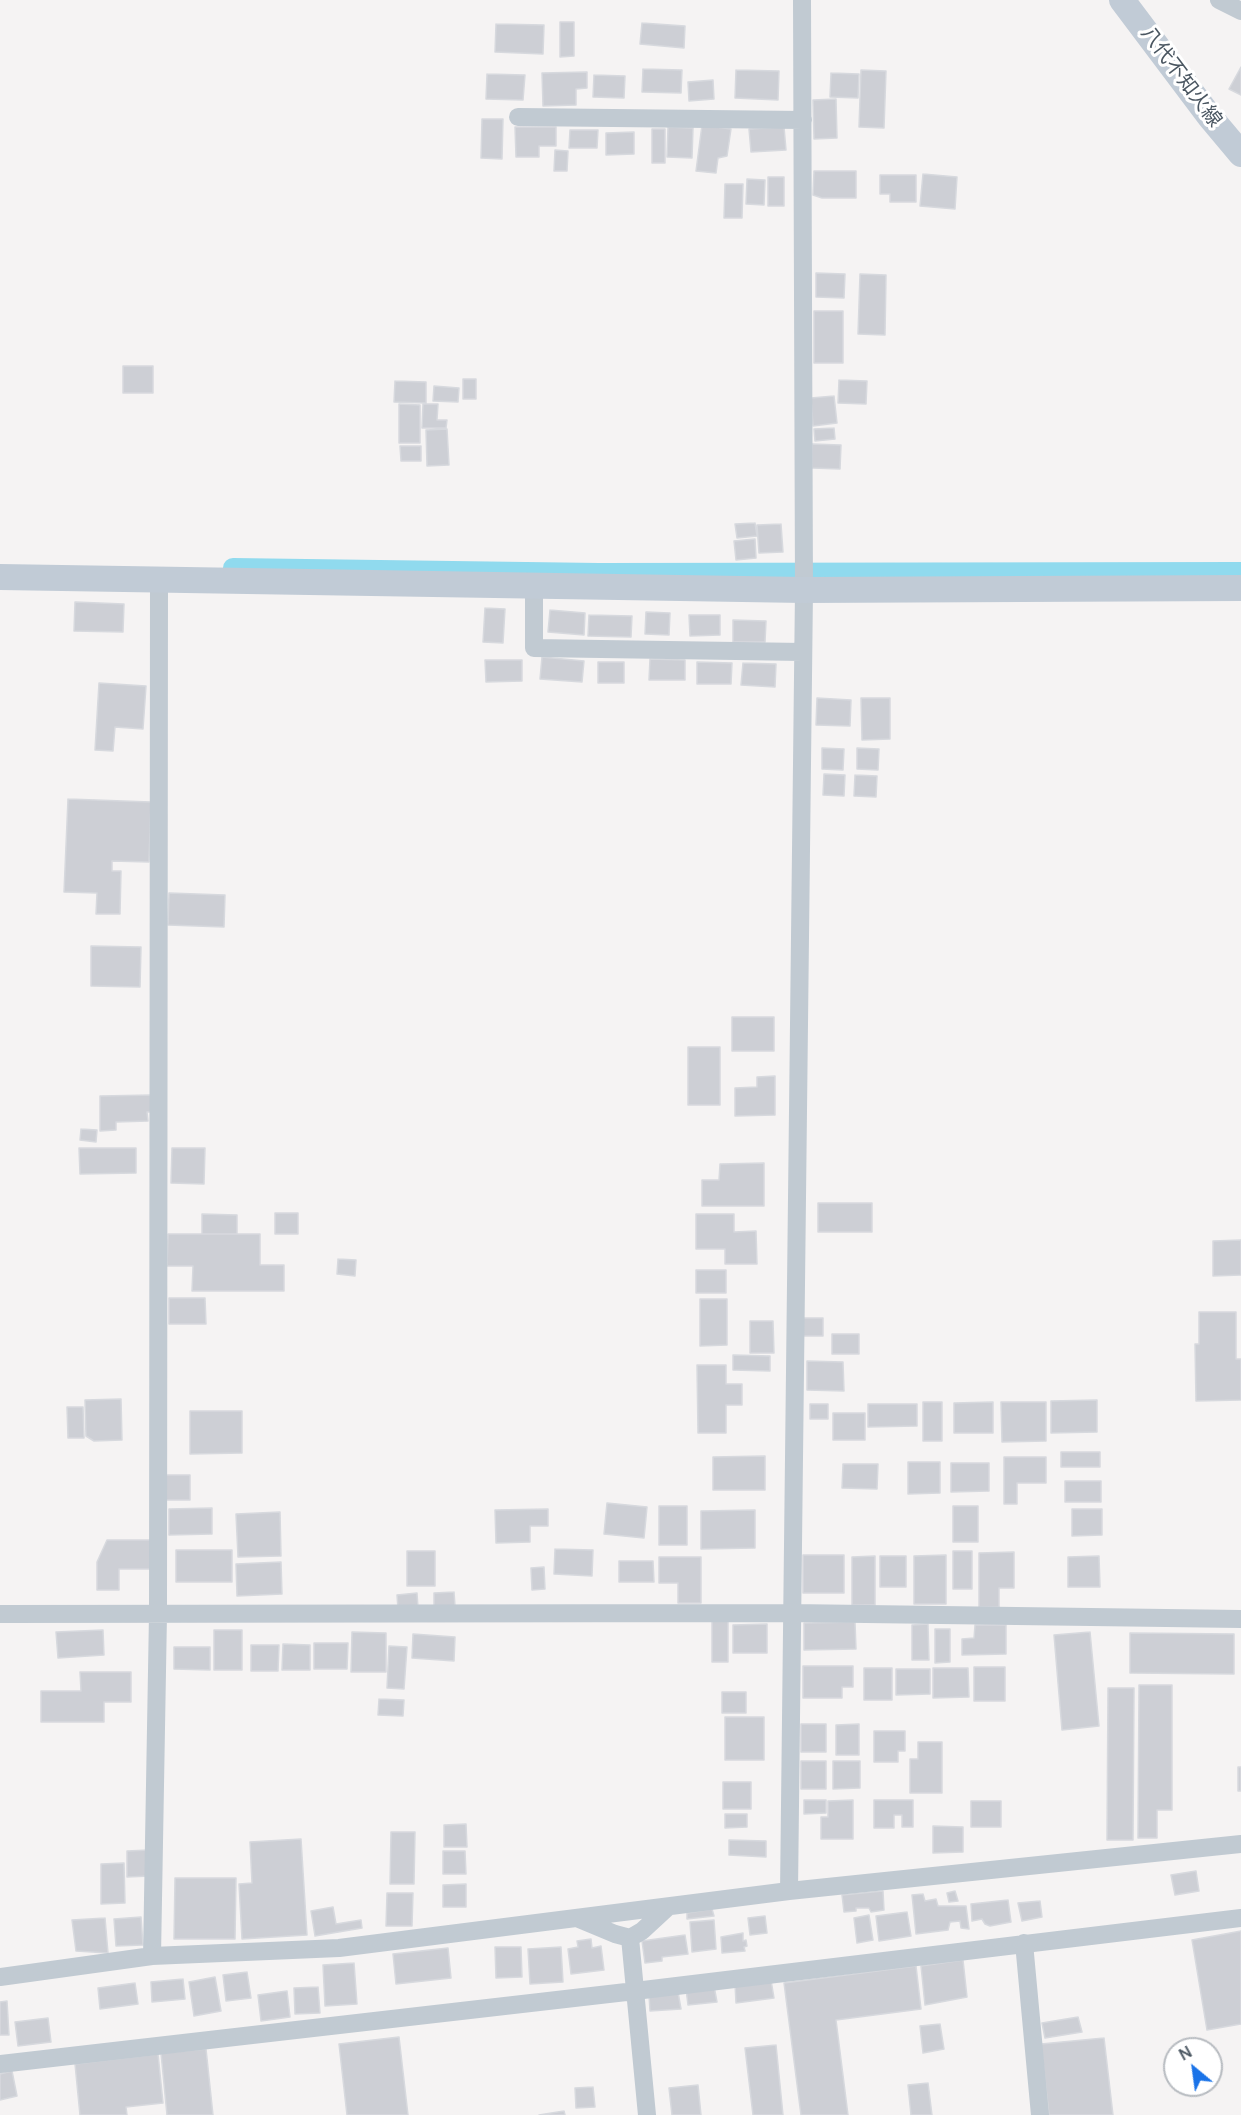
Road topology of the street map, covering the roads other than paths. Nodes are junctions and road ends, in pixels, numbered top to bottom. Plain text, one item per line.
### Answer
1 (802, 0) edge
2 (1122, 0) edge
3 (1219, 0) edge
4 (1241, 11) edge
5 (518, 117) dead end
6 (802, 120) junction
7 (1241, 154) edge
8 (0, 577) edge
9 (159, 578) junction
10 (534, 585) junction
11 (1241, 588) edge
12 (804, 590) junction
13 (803, 652) junction
14 (791, 1613) junction
15 (0, 1614) edge
16 (158, 1614) junction
17 (1241, 1619) edge
18 (1241, 1844) edge
19 (789, 1891) junction
20 (668, 1906) junction
21 (577, 1918) junction
22 (1241, 1918) edge
23 (630, 1938) junction
24 (1024, 1944) junction
25 (152, 1956) junction
26 (0, 1977) edge
27 (635, 1991) junction
28 (0, 2064) edge
29 (647, 2115) edge
30 (1040, 2115) edge

1 - 6 street
2 - 7 street, 八代不知火線
3 - 4 street
5 - 6 street
6 - 12 street
8 - 9 street
9 - 10 street
9 - 16 street
10 - 12 street
10 - 13 street
11 - 12 street
12 - 13 street
13 - 14 street
14 - 16 street
14 - 17 street
14 - 19 street
15 - 16 street
16 - 25 street
18 - 19 street
19 - 20 street
20 - 21 street
20 - 23 street
21 - 23 street
21 - 25 street
22 - 24 street
23 - 27 street
24 - 27 street
24 - 30 street
25 - 26 street
27 - 28 street
27 - 29 street

